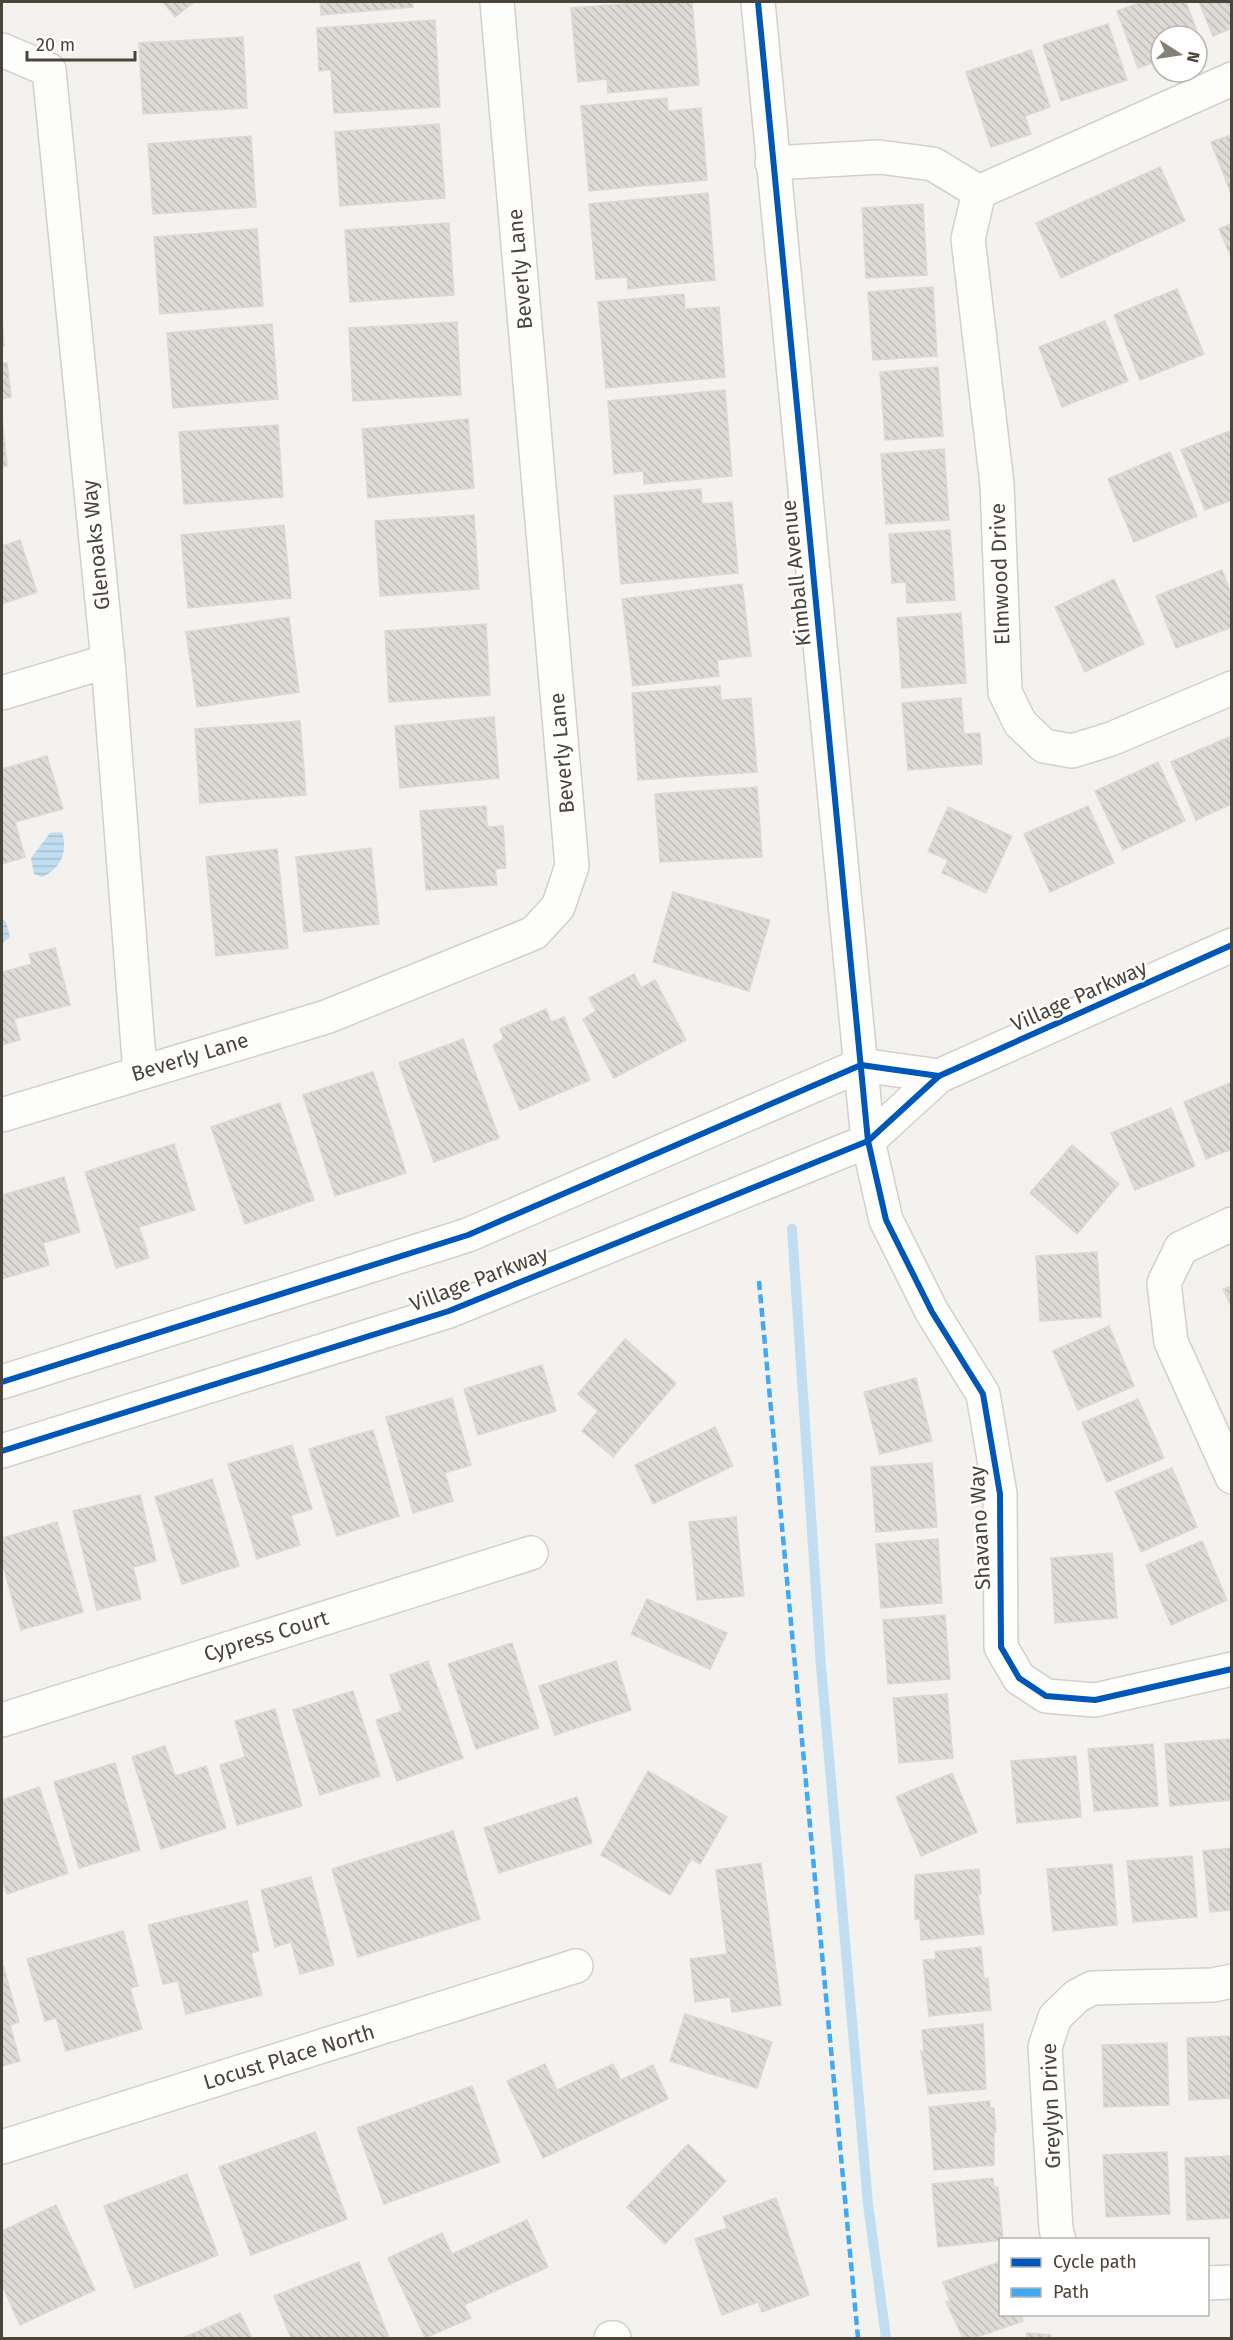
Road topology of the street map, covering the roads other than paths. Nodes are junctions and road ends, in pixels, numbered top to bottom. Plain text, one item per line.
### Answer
1 (497, 2) edge
2 (758, 2) edge
3 (2, 50) edge
4 (1232, 79) edge
5 (772, 163) junction
6 (979, 192) junction
7 (108, 661) junction
8 (1232, 688) edge
9 (2, 693) edge
10 (1232, 945) edge
11 (861, 1065) junction
12 (140, 1072) junction
13 (939, 1076) junction
14 (2, 1115) edge
15 (868, 1141) junction
16 (1232, 1224) edge
17 (2, 1382) edge
18 (2, 1451) edge
19 (1232, 1477) edge
20 (531, 1553) dead end
21 (1232, 1669) edge
22 (2, 1720) edge
23 (576, 1966) dead end
24 (1232, 1980) edge
25 (2, 2147) edge
26 (1058, 2238) edge
27 (1232, 2282) edge
28 (1209, 2283) edge

1 - 12 street, Beverly Lane
2 - 5 street, Kimball Avenue
3 - 7 street, Glenoaks Way
4 - 6 street
5 - 6 street
5 - 11 street, Kimball Avenue
6 - 8 street, Elmwood Drive
7 - 9 street
7 - 12 street, Glenoaks Way
10 - 13 street, Village Parkway
11 - 13 street
11 - 15 street, Kimball Avenue
11 - 17 street
12 - 14 street, Beverly Lane
13 - 15 street, Village Parkway
15 - 18 street, Village Parkway
15 - 21 street, Shavano Way
16 - 19 street
20 - 22 street, Cypress Court
23 - 25 street, Locust Place North
24 - 26 street, Greylyn Drive
27 - 28 street

